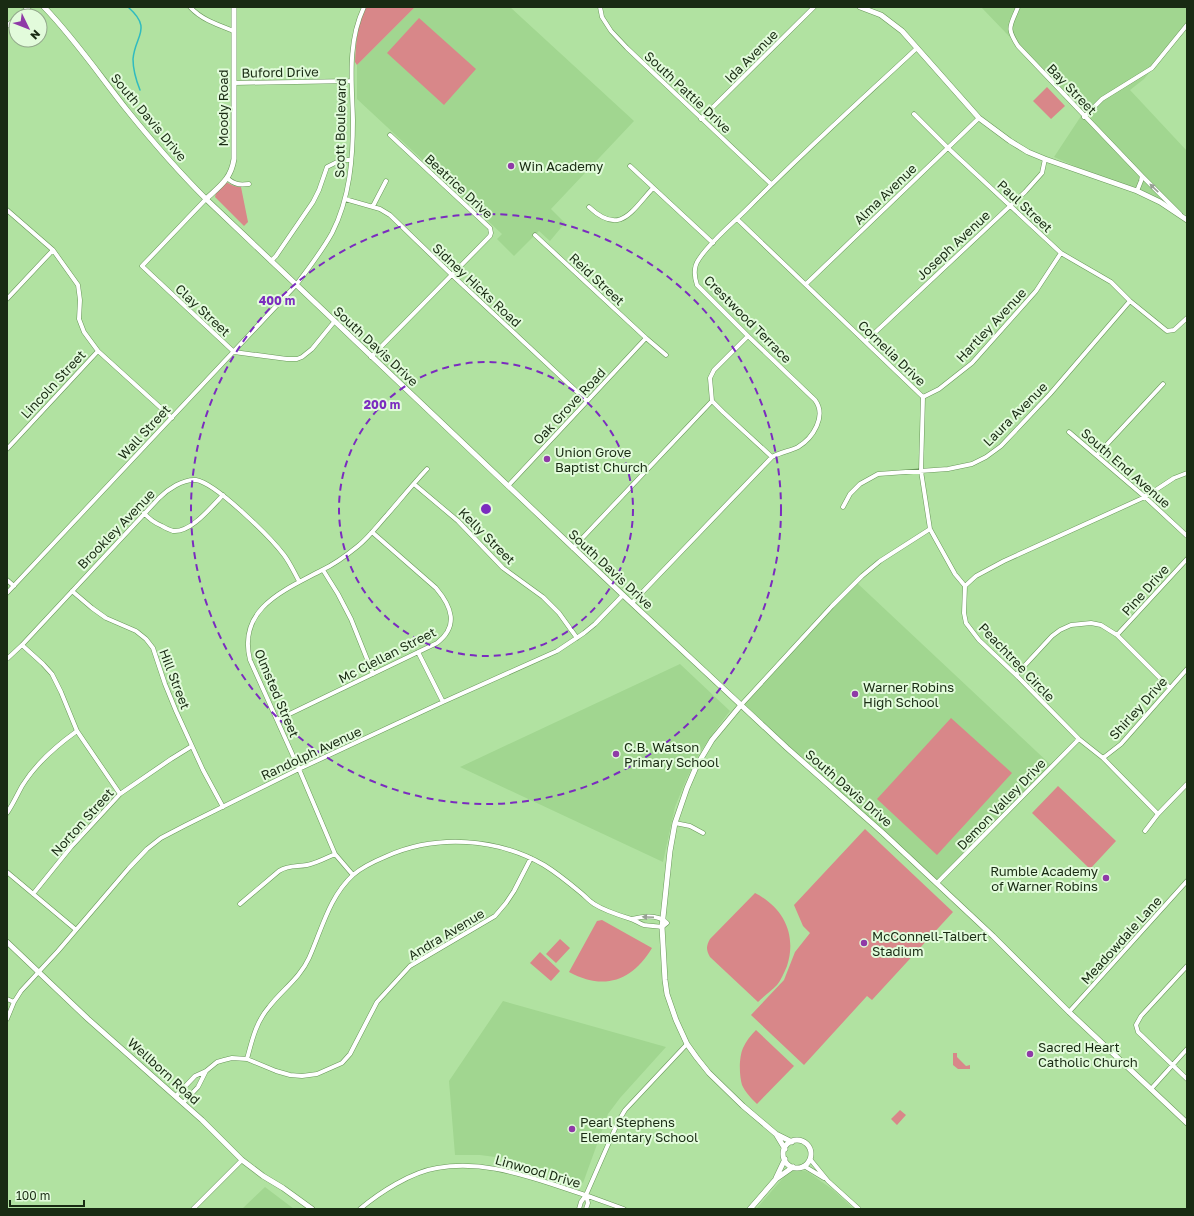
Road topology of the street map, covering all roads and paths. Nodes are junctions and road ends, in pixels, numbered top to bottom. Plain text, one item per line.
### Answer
1 (44, 7) edge
2 (190, 7) edge
3 (234, 7) edge
4 (364, 7) edge
5 (600, 7) edge
6 (814, 7) edge
7 (860, 7) edge
8 (1018, 7) edge
9 (1187, 26) edge
10 (234, 31) junction
11 (917, 48) junction
12 (351, 81) junction
13 (234, 83) junction
14 (914, 114) dead end
15 (1084, 117) junction
16 (979, 118) junction
17 (701, 119) junction
18 (390, 135) dead end
19 (948, 148) junction
20 (1046, 159) junction
21 (351, 160) junction
22 (630, 166) dead end
23 (1142, 176) junction
24 (227, 178) junction
25 (386, 181) dead end
26 (249, 184) dead end
27 (771, 184) junction
28 (654, 188) junction
29 (1137, 192) junction
30 (206, 199) junction
31 (345, 199) junction
32 (373, 206) junction
33 (1009, 206) junction
34 (589, 207) dead end
35 (7, 210) edge
36 (737, 219) junction
37 (1187, 220) edge
38 (535, 235) dead end
39 (713, 243) junction
40 (53, 250) junction
41 (1061, 254) junction
42 (271, 261) junction
43 (452, 275) junction
44 (806, 284) junction
45 (296, 285) junction
46 (7, 299) edge
47 (1130, 301) junction
48 (1187, 318) edge
49 (334, 322) junction
50 (748, 336) junction
51 (646, 338) junction
52 (866, 341) junction
53 (98, 351) junction
54 (234, 352) junction
55 (666, 355) dead end
56 (371, 357) junction
57 (1163, 384) dead end
58 (923, 397) junction
59 (588, 401) junction
60 (712, 401) junction
61 (172, 418) junction
62 (1069, 432) dead end
63 (7, 449) edge
64 (1096, 455) junction
65 (772, 457) junction
66 (427, 469) dead end
67 (921, 471) junction
68 (1187, 473) edge
69 (414, 484) junction
70 (508, 486) junction
71 (223, 495) junction
72 (1146, 497) junction
73 (843, 507) dead end
74 (144, 513) junction
75 (930, 529) junction
76 (372, 532) junction
77 (1187, 536) edge
78 (573, 548) junction
79 (1187, 559) edge
80 (323, 570) junction
81 (7, 580) edge
82 (299, 582) junction
83 (14, 586) junction
84 (965, 586) junction
85 (72, 591) junction
86 (7, 593) edge
87 (622, 595) junction
88 (632, 603) junction
89 (1117, 635) junction
90 (577, 638) junction
91 (22, 645) junction
92 (418, 652) junction
93 (7, 659) edge
94 (1187, 669) edge
95 (373, 674) junction
96 (1016, 675) junction
97 (1170, 688) junction
98 (443, 702) junction
99 (741, 705) junction
100 (277, 720) junction
101 (77, 731) junction
102 (1078, 739) junction
103 (192, 746) junction
104 (1103, 758) junction
105 (299, 769) junction
106 (1187, 784) edge
107 (120, 794) junction
108 (223, 807) junction
109 (7, 813) edge
110 (1158, 814) junction
111 (675, 823) junction
112 (1144, 831) dead end
113 (703, 834) dead end
114 (335, 854) junction
115 (531, 858) junction
116 (7, 872) edge
117 (353, 875) junction
118 (1187, 881) edge
119 (937, 883) junction
120 (33, 894) junction
121 (240, 904) dead end
122 (632, 919) junction
123 (663, 919) junction
124 (662, 927) junction
125 (75, 929) junction
126 (7, 942) edge
127 (1187, 966) edge
128 (39, 972) junction
129 (7, 999) edge
130 (14, 1002) junction
131 (1069, 1012) junction
132 (7, 1020) edge
133 (687, 1044) junction
134 (1187, 1049) edge
135 (247, 1059) junction
136 (1172, 1065) junction
137 (206, 1072) junction
138 (1187, 1079) edge
139 (1151, 1089) junction
140 (176, 1096) junction
141 (183, 1103) junction
142 (1187, 1123) edge
143 (776, 1134) junction
144 (792, 1142) junction
145 (785, 1149) junction
146 (810, 1159) junction
147 (242, 1160) junction
148 (785, 1160) junction
149 (804, 1166) junction
150 (793, 1167) junction
151 (776, 1179) junction
152 (828, 1181) junction
153 (586, 1195) junction
154 (192, 1209) edge
155 (312, 1209) edge
156 (360, 1209) edge
157 (578, 1209) edge
158 (586, 1209) edge
159 (624, 1209) edge
160 (750, 1209) edge
161 (859, 1209) edge

1 - 30 street, South Davis Drive
2 - 10 street
3 - 10 street, Moody Road
4 - 12 street, Scott Boulevard
5 - 17 street, South Pattie Drive
6 - 17 street, Ida Avenue
7 - 11 street
8 - 15 street, Bay Street
9 - 15 street
10 - 13 street, Moody Road
11 - 16 street
11 - 27 street, Crestwood Terrace
12 - 13 street, Buford Drive
12 - 21 street, Scott Boulevard
13 - 24 street, Moody Road
14 - 19 street, Paul Street
15 - 23 street, Bay Street
16 - 19 street, Alma Avenue
16 - 20 street
17 - 27 street, South Pattie Drive
18 - 43 street, Beatrice Drive
19 - 33 street, Paul Street
19 - 44 street, Alma Avenue
20 - 29 street
20 - 33 street, Joseph Avenue
21 - 31 street, Scott Boulevard
21 - 42 street
22 - 28 street
23 - 29 street
37 -> 23 street, Bay Street
24 - 26 street
24 - 30 street, Moody Road
25 - 32 street
27 - 36 street, Crestwood Terrace
28 - 34 street
28 - 39 street
29 - 37 street
30 - 42 street, South Davis Drive
30 - 54 street, Clay Street
31 - 32 street, Sidney Hicks Road
31 - 45 street, Scott Boulevard
32 - 43 street, Sidney Hicks Road
33 - 41 street, Paul Street
33 - 52 street, Joseph Avenue
35 - 40 street
36 - 39 street, Crestwood Terrace
36 - 44 street, Cornelia Drive
38 - 51 street, Reid Street
39 - 50 street, Crestwood Terrace
40 - 46 street
40 - 53 street
41 - 47 street, Paul Street
41 - 58 street, Hartley Avenue
42 - 45 street, South Davis Drive
43 - 56 street, Beatrice Drive
43 - 59 street, Sidney Hicks Road
44 - 52 street, Cornelia Drive
45 - 49 street, South Davis Drive
45 - 54 street, Wall Street
47 - 48 street, Paul Street
47 - 67 street, Laura Avenue
49 - 54 street, Clay Street
49 - 56 street, South Davis Drive
50 - 60 street
50 - 65 street, Crestwood Terrace
51 - 55 street, Reid Street
51 - 59 street, Oak Grove Road
52 - 58 street, Cornelia Drive
53 - 61 street
53 - 63 street, Lincoln Street
54 - 61 street, Wall Street
56 - 70 street, South Davis Drive
57 - 64 street
58 - 67 street, Cornelia Drive
59 - 70 street, Oak Grove Road
60 - 65 street
60 - 78 street
61 - 83 street, Wall Street
62 - 64 street, South End Avenue
64 - 72 street, South End Avenue
65 - 88 street, Crestwood Terrace
66 - 69 street, Olmsted Street
67 - 73 street, Laura Avenue
67 - 75 street, Cornelia Drive
68 - 72 street
69 - 76 street, Olmsted Street
69 - 90 street, Kelly Street
70 - 78 street, South Davis Drive
71 - 74 street, Brookley Avenue
71 - 74 street
71 - 82 street, Brookley Avenue
72 - 77 street, South End Avenue
72 - 84 street
74 - 85 street, Brookley Avenue
75 - 84 street, Cornelia Drive
75 - 99 street
76 - 80 street, Olmsted Street
76 - 92 street, Mc Clellan Street
78 - 87 street, South Davis Drive
79 - 89 street, Pine Drive
80 - 82 street, Olmsted Street
80 - 95 street
81 - 83 street
82 - 100 street, Olmsted Street
83 - 86 street, Wall Street
84 - 96 street, Peachtree Circle
85 - 91 street, Brookley Avenue
85 - 103 street, Hill Street
87 - 88 street, South Davis Drive
87 - 90 street, Randolph Avenue
88 - 99 street, South Davis Drive
89 - 96 street
89 - 97 street
90 - 98 street, Randolph Avenue
91 - 93 street, Brookley Avenue
91 - 101 street
92 - 95 street, Mc Clellan Street
92 - 98 street
94 - 97 street, Shirley Drive
95 - 100 street, Mc Clellan Street
96 - 102 street, Peachtree Circle
97 - 104 street, Shirley Drive
98 - 105 street, Randolph Avenue
99 - 111 street
99 - 119 street, South Davis Drive
100 - 105 street, Olmsted Street
101 - 107 street
101 - 109 street
102 - 104 street, Peachtree Circle
102 - 119 street, Demon Valley Drive
103 - 107 street, Norton Street
103 - 108 street, Hill Street
104 - 110 street, Peachtree Circle
105 - 108 street, Randolph Avenue
105 - 114 street, Olmsted Street
106 - 110 street
107 - 120 street, Norton Street
108 - 125 street, Randolph Avenue
110 - 112 street
111 - 113 street
111 - 123 street
114 - 117 street, Olmsted Street
114 - 121 street
115 - 117 street
115 - 122 street
115 - 135 street, Andra Avenue
116 - 120 street
117 - 135 street
118 - 131 street, Meadowdale Lane
119 - 131 street, South Davis Drive
120 - 125 street
123 -> 122 street
122 - 124 street
123 - 124 street
124 - 133 street
125 - 128 street, Randolph Avenue
126 - 128 street, Wellborn Road
127 - 136 street
128 - 130 street, Randolph Avenue
128 - 140 street, Wellborn Road
129 - 130 street
130 - 132 street, Randolph Avenue
131 - 139 street, South Davis Drive
133 - 143 street
133 - 153 street
134 - 136 street
135 - 137 street, Andra Avenue
136 - 138 street
136 - 139 street
137 - 140 street, Andra Avenue
137 - 141 street, Andra Avenue
139 - 142 street, South Davis Drive
140 - 141 street, Wellborn Road
141 - 147 street, Wellborn Road
143 - 144 street
143 - 145 street
144 - 145 street
144 - 146 street
145 - 148 street
146 - 149 street
146 - 152 street
147 - 154 street
147 - 155 street, Wellborn Road
148 - 150 street
148 - 151 street
149 - 150 street
149 - 152 street
150 - 151 street
151 - 160 street
152 - 161 street
153 - 156 street, Linwood Drive
153 - 157 street
153 - 158 street
153 - 159 street, Linwood Drive

